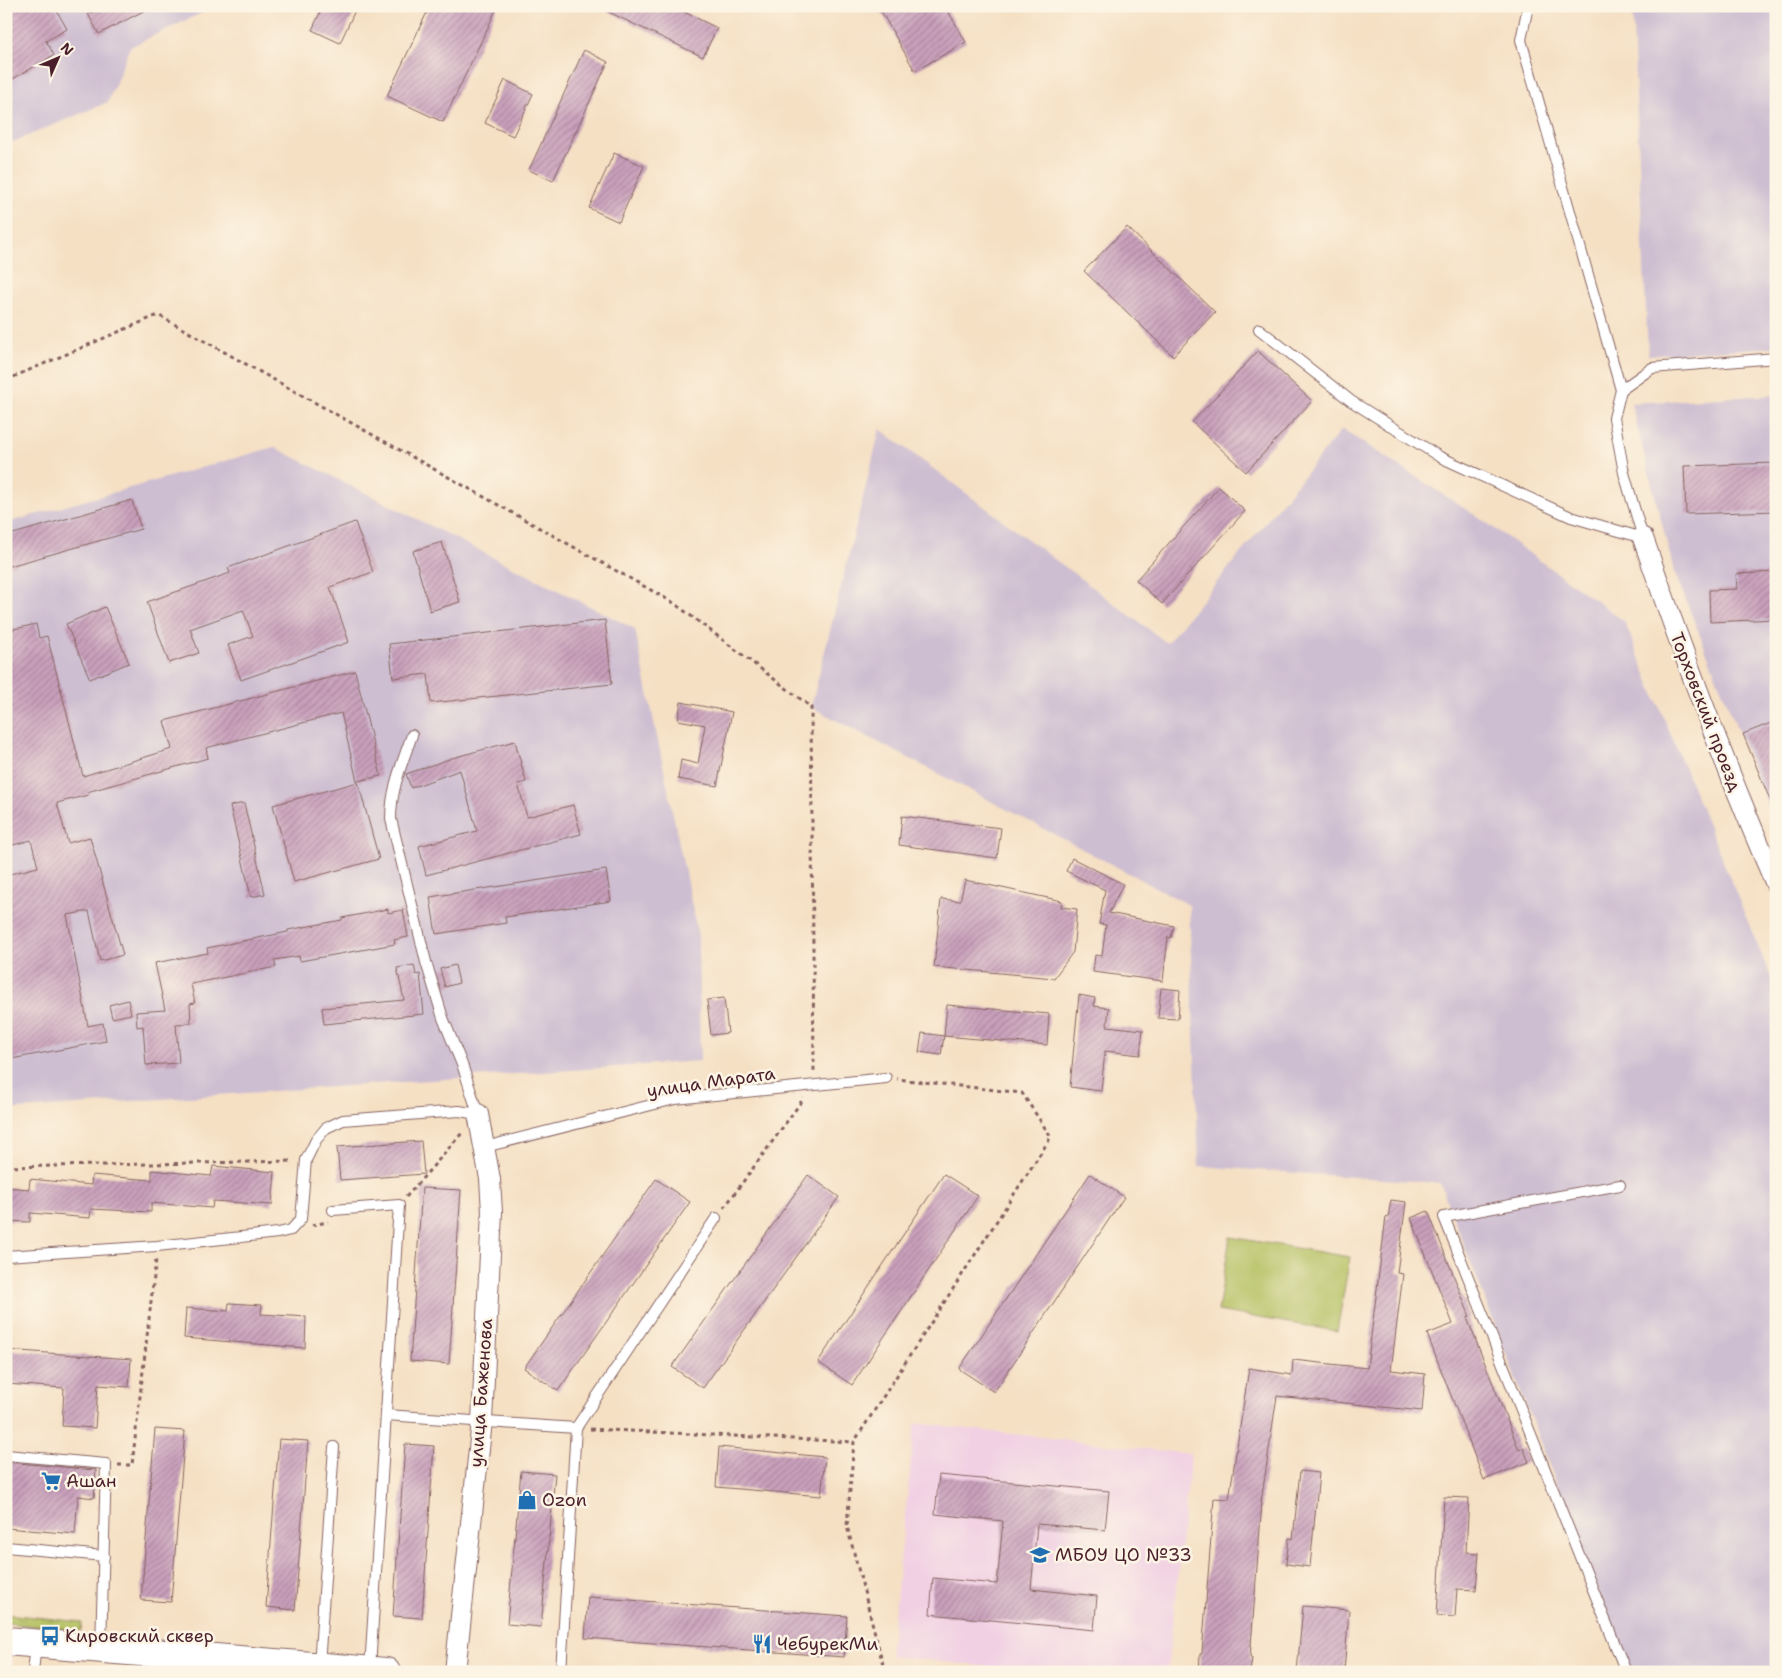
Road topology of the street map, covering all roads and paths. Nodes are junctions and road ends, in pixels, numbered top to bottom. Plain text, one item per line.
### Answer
1 (1528, 6) edge
2 (1259, 329) dead end
3 (1776, 358) edge
4 (6, 380) edge
5 (1621, 390) junction
6 (1643, 538) junction
7 (412, 735) dead end
8 (1776, 884) edge
9 (886, 1078) joint
10 (814, 1085) junction
11 (478, 1114) junction
12 (485, 1147) junction
13 (306, 1160) junction
14 (6, 1167) edge
15 (1620, 1185) dead end
16 (400, 1205) junction
17 (333, 1210) dead end
18 (716, 1218) joint
19 (157, 1246) junction
20 (6, 1256) edge
21 (386, 1415) junction
22 (482, 1421) junction
23 (576, 1428) junction
24 (854, 1442) junction
25 (334, 1447) dead end
26 (6, 1455) edge
27 (106, 1464) junction
28 (6, 1547) edge
29 (104, 1556) junction
30 (6, 1640) edge
31 (36, 1644) junction
32 (101, 1649) junction
33 (319, 1667) junction
34 (378, 1671) edge
35 (34, 1672) edge
36 (455, 1672) edge
37 (561, 1672) edge
38 (885, 1672) edge
39 (1626, 1672) edge

1 - 5 lane
2 - 6 lane
3 - 5 lane
4 - 10 path
5 - 6 lane
6 - 8 street, Торховский проезд
7 - 11 lane
9 - 10 lane, улица Марата
9 - 24 path
10 - 12 lane, улица Марата
10 - 18 path
11 - 12 street, улица Баженова
11 - 13 lane
11 - 16 path
12 - 22 street, улица Баженова
13 - 14 path
13 - 19 lane
15 - 39 lane
16 - 17 lane
16 - 21 lane
18 - 23 lane
19 - 20 lane
19 - 27 path
21 - 22 lane
21 - 34 lane
22 - 23 lane
22 - 36 street, улица Баженова
23 - 24 path
23 - 37 lane
24 - 38 path
25 - 33 lane
26 - 27 lane
27 - 29 lane
28 - 29 lane
29 - 32 lane
30 - 31 street
31 - 32 street
31 - 35 lane
32 - 33 street
33 - 34 street

